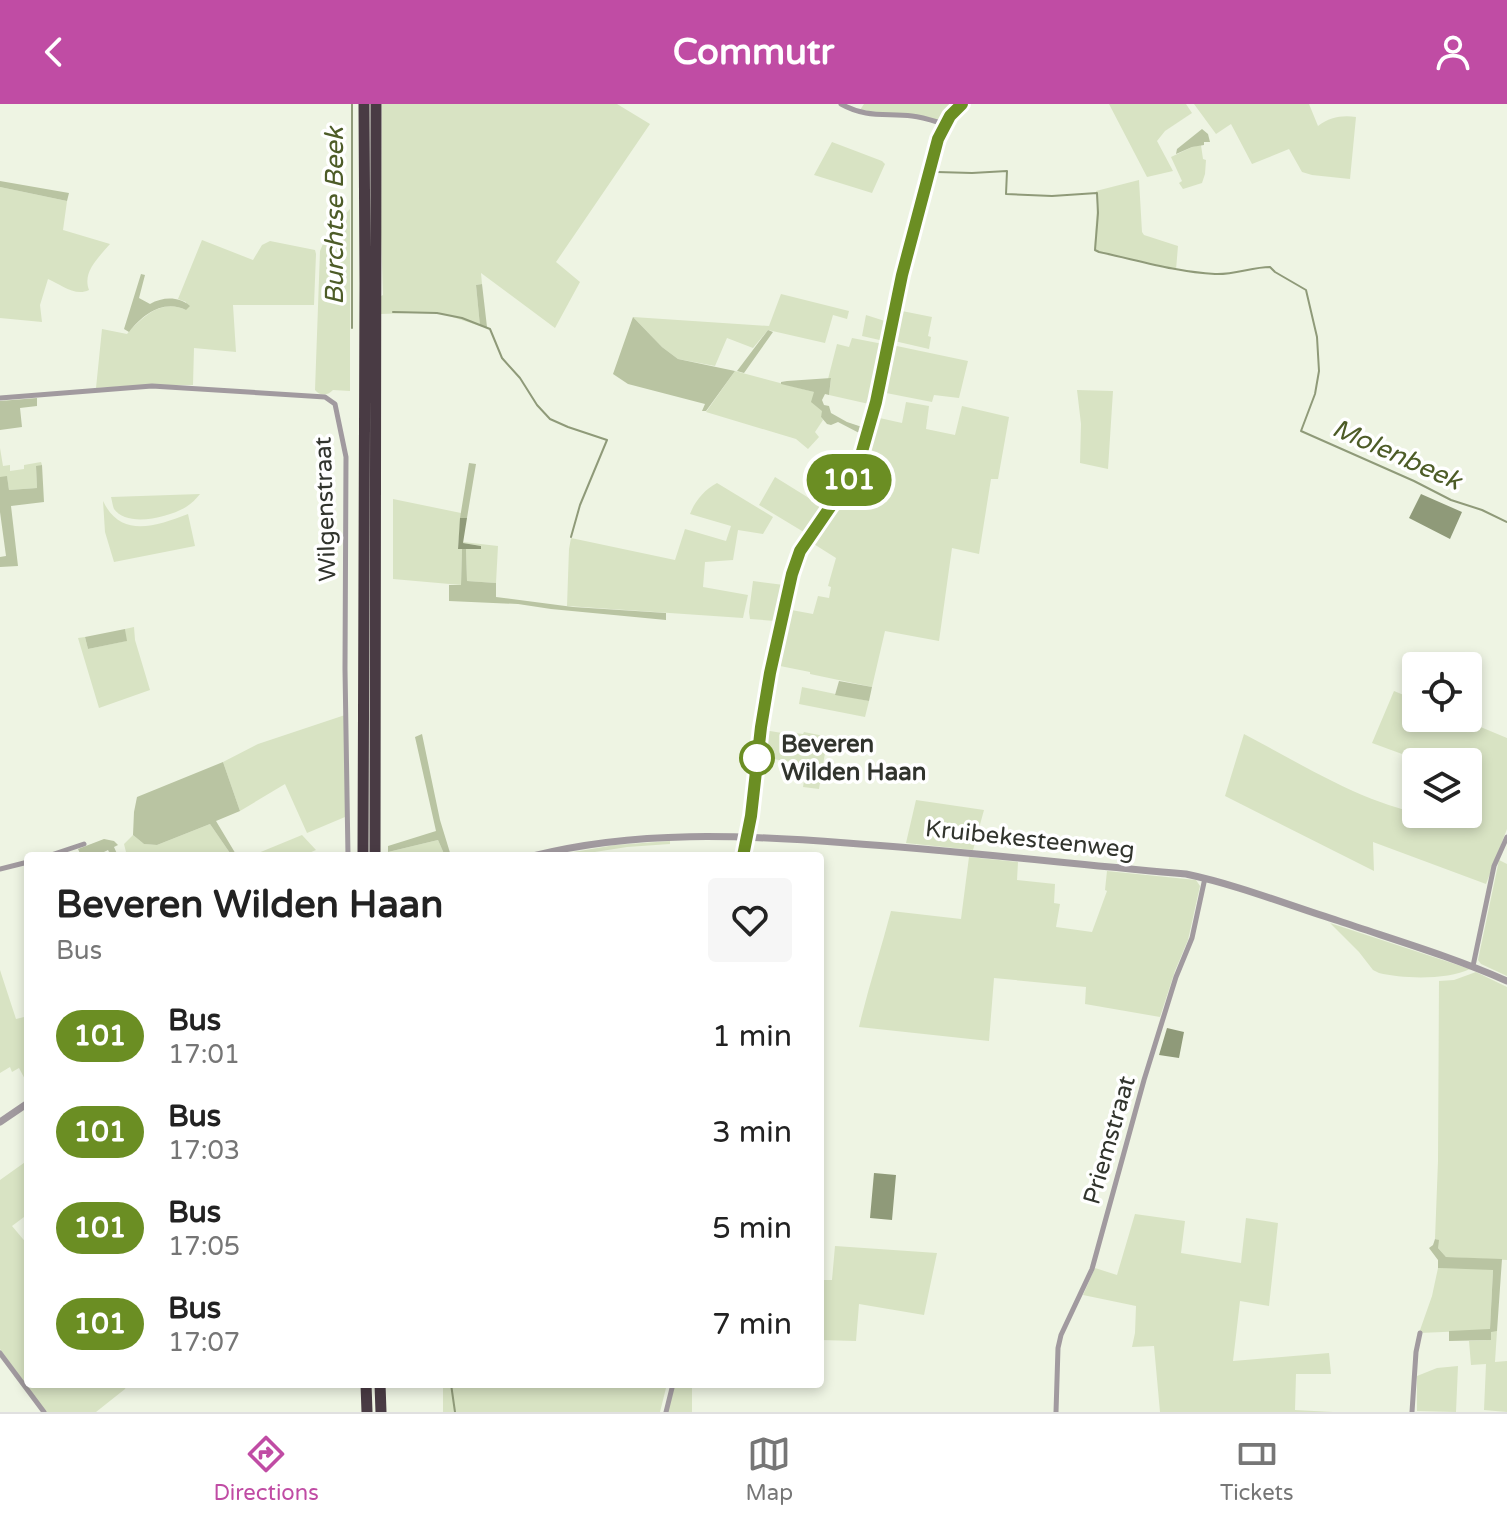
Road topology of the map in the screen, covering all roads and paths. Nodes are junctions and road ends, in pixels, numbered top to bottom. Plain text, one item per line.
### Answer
1 (364, 104) edge
2 (376, 104) edge
3 (841, 104) edge
4 (962, 104) edge
5 (944, 124) junction
6 (0, 398) edge
7 (746, 836) junction
8 (1507, 837) edge
9 (84, 844) dead end
10 (60, 852) edge
11 (348, 852) edge
12 (363, 852) edge
13 (375, 852) edge
14 (553, 852) edge
15 (744, 852) edge
16 (24, 863) edge
17 (0, 869) edge
18 (1205, 878) junction
19 (1473, 966) junction
20 (1507, 981) edge
21 (24, 1106) edge
22 (0, 1122) edge
23 (1420, 1333) dead end
24 (0, 1353) edge
25 (24, 1385) edge
26 (26, 1388) edge
27 (366, 1388) edge
28 (380, 1388) edge
29 (672, 1388) edge
30 (44, 1412) edge
31 (367, 1412) edge
32 (381, 1412) edge
33 (666, 1412) edge
34 (1056, 1412) edge
35 (1412, 1412) edge

1 - 12 highway
2 - 13 highway
3 - 5 street
4 - 5 street
5 - 7 street
6 - 11 street, Wilgenstraat
7 - 14 street, Kruibekesteenweg
7 - 15 street
7 - 18 street, Kruibekesteenweg
8 - 19 street
9 - 10 street
16 - 17 street
18 - 19 street, Kruibekesteenweg
18 - 34 street, Priemstraat
19 - 20 street, Kruibekesteenweg
21 - 22 street
23 - 35 street
24 - 25 street
26 - 30 street
27 - 31 highway
28 - 32 highway
29 - 33 street

